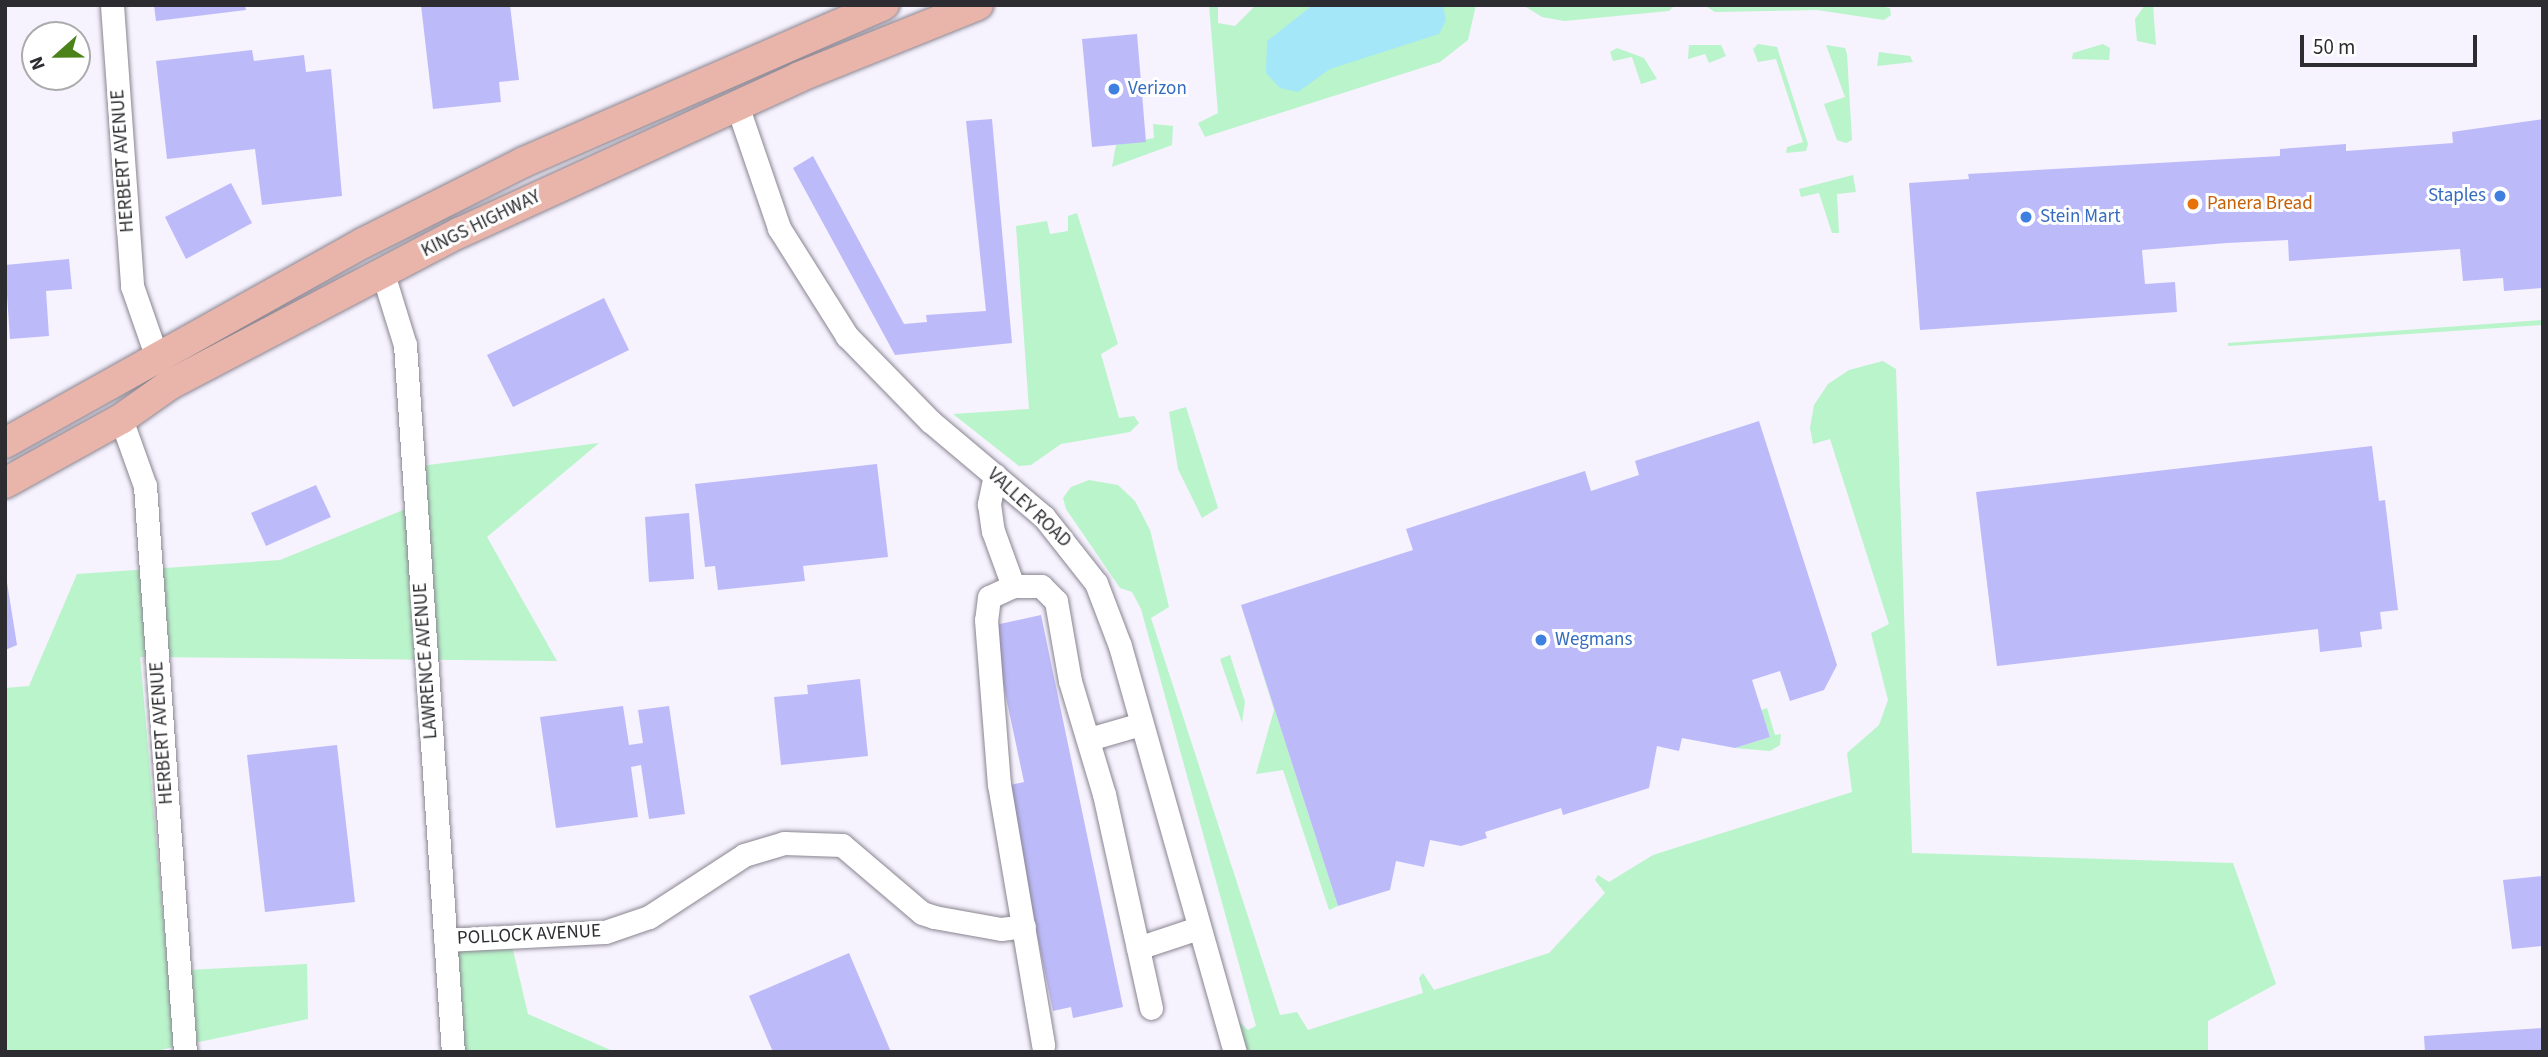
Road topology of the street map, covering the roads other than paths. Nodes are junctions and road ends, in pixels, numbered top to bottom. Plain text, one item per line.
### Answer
1 (112, 5) edge
2 (884, 5) edge
3 (978, 5) edge
4 (737, 108) junction
5 (383, 274) junction
6 (156, 355) junction
7 (121, 419) junction
8 (5, 443) edge
9 (995, 475) junction
10 (5, 483) edge
11 (1013, 586) junction
12 (1142, 724) junction
13 (1089, 739) junction
14 (1024, 926) junction
15 (1198, 928) junction
16 (445, 940) junction
17 (1138, 948) junction
18 (1151, 1008) dead end
19 (1043, 1045) dead end
20 (185, 1052) edge
21 (453, 1052) edge
22 (1235, 1052) edge

1 - 6 street, HERBERT AVENUE
2 - 6 main road, KINGS HIGHWAY
3 - 4 main road, KINGS HIGHWAY
4 - 5 main road, KINGS HIGHWAY
4 - 9 street, VALLEY ROAD
5 - 7 main road, KINGS HIGHWAY
5 - 16 street, LAWRENCE AVENUE
6 - 8 main road, KINGS HIGHWAY
7 - 10 main road, KINGS HIGHWAY
7 - 20 street, HERBERT AVENUE
9 - 11 street
9 - 12 street, VALLEY ROAD
11 - 13 street
11 - 14 street
12 - 13 street
12 - 15 street, VALLEY ROAD
13 - 17 street
14 - 16 street, POLLOCK AVENUE
14 - 19 street
15 - 17 street
15 - 22 street, VALLEY ROAD
16 - 21 street, LAWRENCE AVENUE
17 - 18 street

